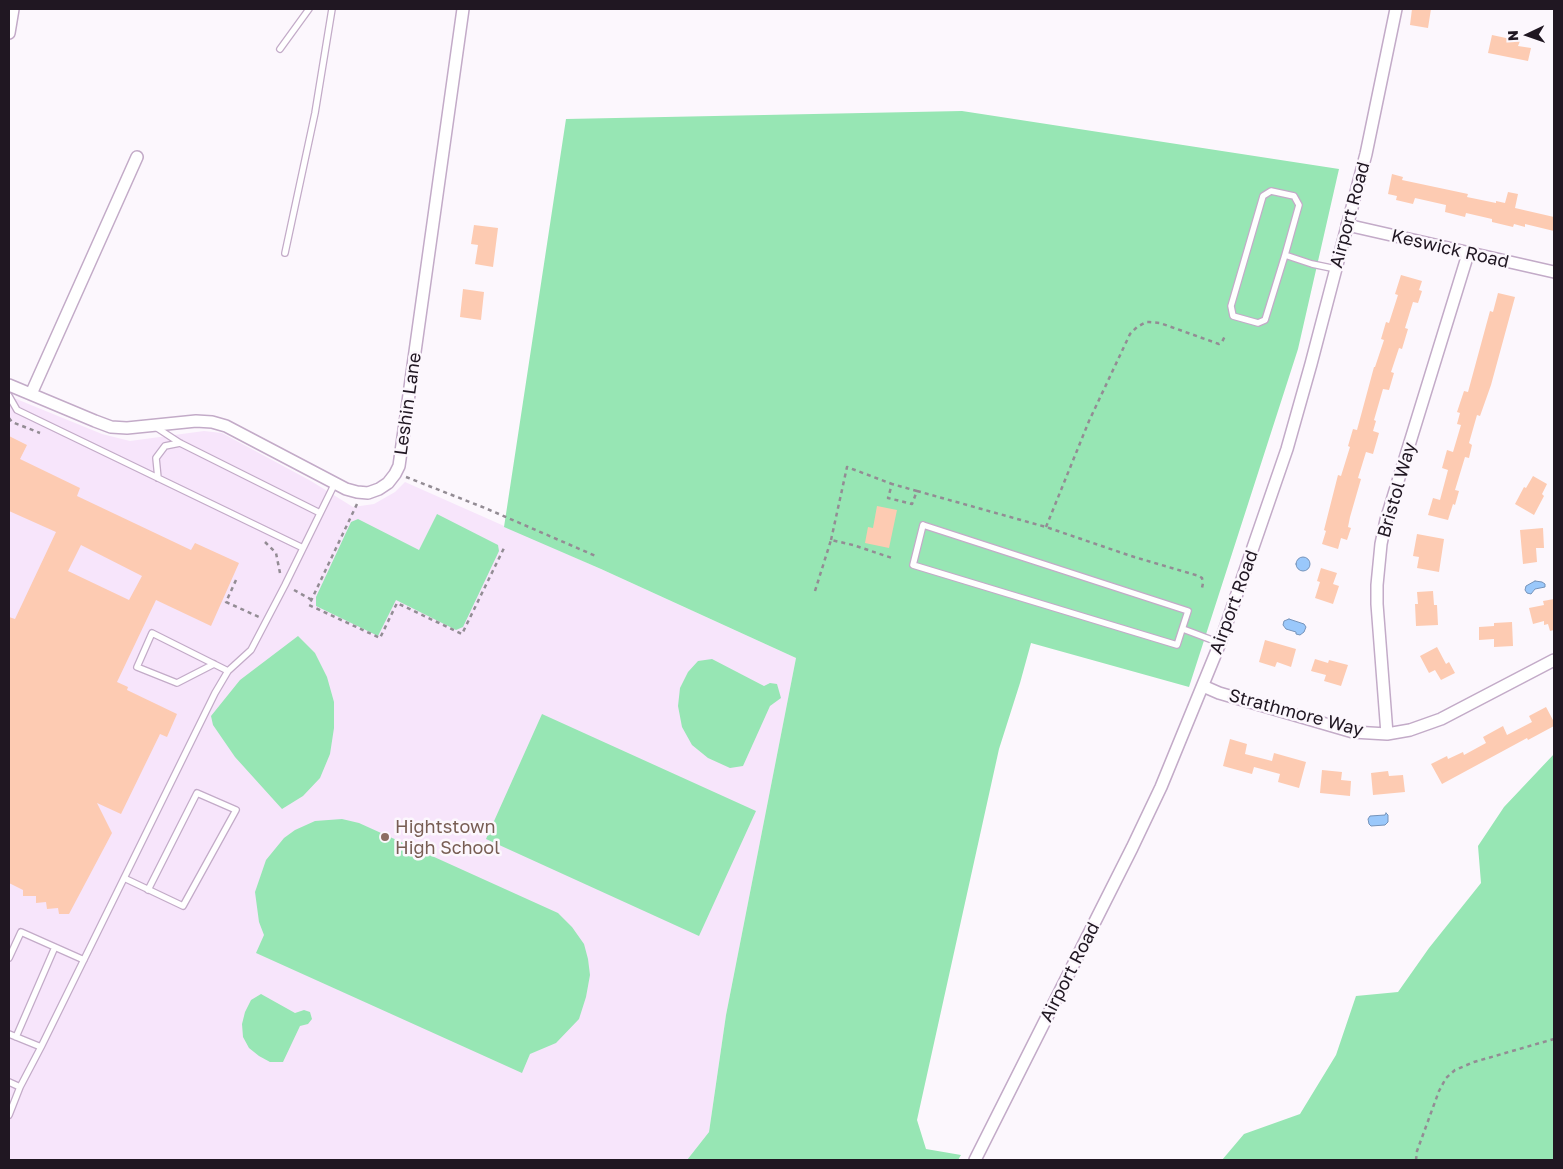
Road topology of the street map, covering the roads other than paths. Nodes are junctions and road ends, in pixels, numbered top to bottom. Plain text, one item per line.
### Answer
1 (13, 9) edge
2 (309, 9) edge
3 (332, 9) edge
4 (463, 9) edge
5 (1396, 9) edge
6 (9, 33) edge
7 (280, 49) dead end
8 (137, 157) dead end
9 (1347, 225) junction
10 (285, 253) dead end
11 (1468, 254) junction
12 (1285, 255) junction
13 (1336, 270) junction
14 (1554, 272) edge
15 (9, 385) edge
16 (31, 394) junction
17 (9, 396) edge
18 (154, 426) junction
19 (180, 443) junction
20 (158, 478) junction
21 (335, 483) junction
22 (320, 512) junction
23 (303, 548) junction
24 (1182, 629) junction
25 (1220, 643) junction
26 (1554, 660) edge
27 (214, 664) junction
28 (228, 671) junction
29 (1203, 686) junction
30 (1387, 734) junction
31 (124, 878) junction
32 (148, 890) junction
33 (55, 947) junction
34 (9, 958) edge
35 (84, 960) junction
36 (9, 1034) edge
37 (16, 1037) junction
38 (41, 1046) junction
39 (9, 1082) edge
40 (20, 1087) junction
41 (9, 1115) edge
42 (974, 1160) edge

1 - 6 street
2 - 7 lane
3 - 10 lane
4 - 21 street, Leshin Lane
5 - 9 street, Airport Road
8 - 16 street
9 - 11 street, Keswick Road
9 - 13 street, Airport Road
11 - 14 street, Keswick Road
11 - 30 street, Bristol Way
12 - 12 lane
12 - 13 lane
13 - 25 street, Airport Road
15 - 16 street, Leshin Lane
16 - 18 street, Leshin Lane
17 - 20 lane
18 - 19 lane
18 - 21 street, Leshin Lane
19 - 20 lane
19 - 22 lane
20 - 23 lane
21 - 22 lane
22 - 23 lane
23 - 28 lane
24 - 24 lane
24 - 25 lane
25 - 29 street, Airport Road
26 - 30 street, Strathmore Way
27 - 27 lane
27 - 28 lane
28 - 31 lane
29 - 30 street, Strathmore Way
29 - 42 street, Airport Road
31 - 32 lane
31 - 35 lane
32 - 32 lane
33 - 34 lane
33 - 35 lane
33 - 37 lane
35 - 38 lane
36 - 37 lane
37 - 38 lane
38 - 40 lane
39 - 40 lane
40 - 41 lane

